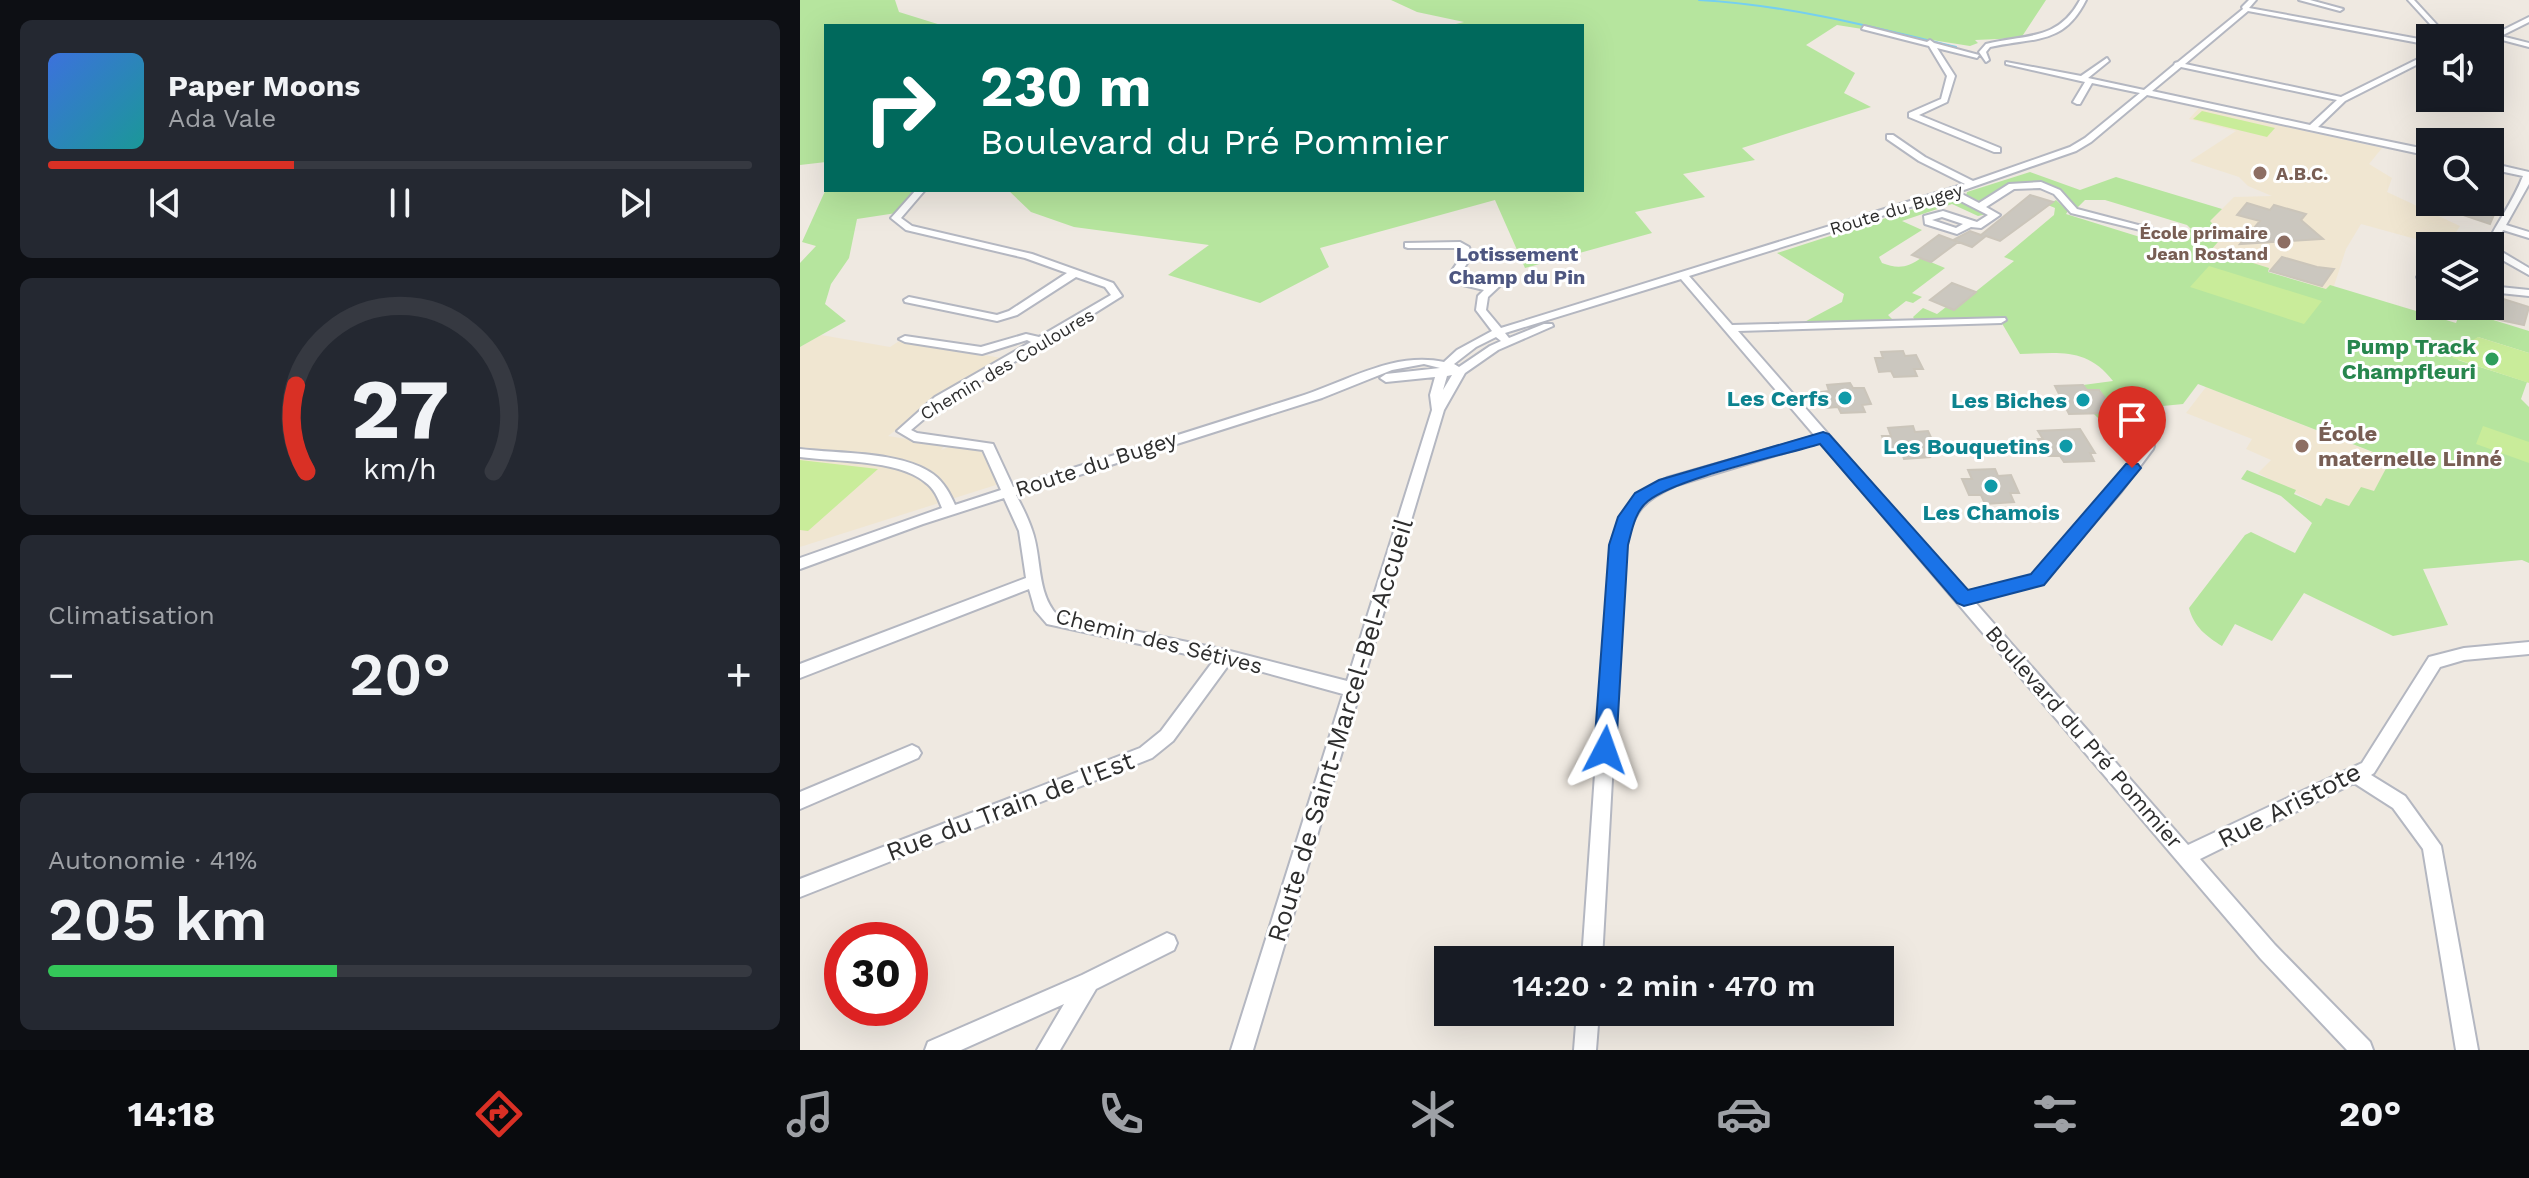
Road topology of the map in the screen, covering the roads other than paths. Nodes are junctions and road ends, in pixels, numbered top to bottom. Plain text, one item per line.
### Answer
1 (2083, 0) edge
2 (2253, 0) edge
3 (2302, 0) edge
4 (2411, 0) edge
5 (2247, 9) junction
6 (2340, 9) dead end
7 (2529, 19) edge
8 (2434, 24) edge
9 (1864, 28) dead end
10 (2504, 32) edge
11 (2504, 38) edge
12 (2416, 40) edge
13 (1930, 42) junction
14 (2529, 45) edge
15 (1985, 58) junction
16 (2107, 60) dead end
17 (2416, 62) edge
18 (2177, 64) junction
19 (2086, 79) junction
20 (2144, 93) junction
21 (2342, 99) junction
22 (2077, 102) dead end
23 (2313, 127) junction
24 (1890, 137) dead end
25 (1997, 150) dead end
26 (2416, 150) edge
27 (2504, 169) edge
28 (2529, 175) edge
29 (1974, 185) junction
30 (919, 192) edge
31 (1950, 192) junction
32 (1979, 207) junction
33 (1971, 223) dead end
34 (2499, 226) junction
35 (2158, 233) dead end
36 (2529, 235) edge
37 (1408, 245) dead end
38 (2529, 272) edge
39 (1075, 273) junction
40 (1684, 276) junction
41 (2504, 290) edge
42 (2529, 293) edge
43 (909, 300) dead end
44 (2001, 320) dead end
45 (1733, 328) junction
46 (1502, 336) junction
47 (905, 339) dead end
48 (1043, 341) junction
49 (1443, 368) junction
50 (1460, 371) junction
51 (1438, 410) junction
52 (1823, 437) junction
53 (2148, 446) dead end
54 (800, 453) edge
55 (1009, 492) junction
56 (950, 510) junction
57 (875, 536) junction
58 (800, 556) edge
59 (800, 564) edge
60 (1034, 581) junction
61 (1964, 598) junction
62 (2529, 648) edge
63 (1226, 656) junction
64 (800, 671) edge
65 (1351, 689) junction
66 (912, 753) dead end
67 (2356, 775) junction
68 (800, 801) edge
69 (2186, 856) junction
70 (800, 888) edge
71 (1167, 943) dead end
72 (1593, 946) edge
73 (1089, 982) junction
74 (1587, 1026) edge
75 (936, 1050) edge
76 (1048, 1050) edge
77 (1242, 1050) edge
78 (1585, 1050) edge
79 (2362, 1050) edge
80 (2467, 1050) edge

1 - 15 street
2 - 5 street, Route du Bugey
3 - 6 street
4 - 8 street
5 - 12 street
5 - 18 street, Route du Bugey
7 - 10 street
9 - 13 street
11 - 14 street
13 - 15 street
13 - 25 street
15 - 19 street
16 - 19 street
17 - 21 street
18 - 20 street, Route du Bugey
18 - 21 street
19 - 20 street
19 - 22 street
20 - 23 street
20 - 29 street, Route du Bugey
21 - 23 street
23 - 26 street
24 - 29 street
27 - 28 street
28 - 34 street
29 - 31 street, Route du Bugey
30 - 39 street, Chemin des Couloures
31 - 32 street
31 - 40 street, Route du Bugey
32 - 33 street
32 - 35 street
34 - 36 street
34 - 38 street
37 - 46 street
39 - 43 street
39 - 48 street, Chemin des Couloures
40 - 45 street, Boulevard du Pré Pommier
40 - 46 street, Route du Bugey
41 - 42 street
44 - 45 street
45 - 52 street, Boulevard du Pré Pommier
46 - 49 street, Route du Bugey
46 - 50 street, Route du Bugey
47 - 48 street
48 - 55 street, Chemin des Couloures
49 - 50 street, Route du Bugey
49 - 51 street, Route de Saint-Marcel-Bel-Accueil
49 - 55 street, Route du Bugey
50 - 51 street, Route de Saint-Marcel-Bel-Accueil
51 - 65 street, Route de Saint-Marcel-Bel-Accueil
52 - 61 street, Boulevard du Pré Pommier
52 - 72 street
53 - 61 street
54 - 56 street
55 - 56 street, Route du Bugey
55 - 60 street, Chemin des Sétives
56 - 57 street, Route du Bugey
57 - 58 street, Route du Bugey
57 - 59 street, Route du Bugey
60 - 63 street, Chemin des Sétives
60 - 64 street
61 - 69 street, Boulevard du Pré Pommier
62 - 67 street, Rue Aristote
63 - 65 street, Chemin des Sétives
63 - 70 street, Rue du Train de l'Est
65 - 77 street, Route de Saint-Marcel-Bel-Accueil
66 - 68 street
67 - 69 street, Rue Aristote
67 - 80 street
69 - 79 street, Boulevard du Pré Pommier
71 - 73 street
73 - 75 street
73 - 76 street
74 - 78 street

